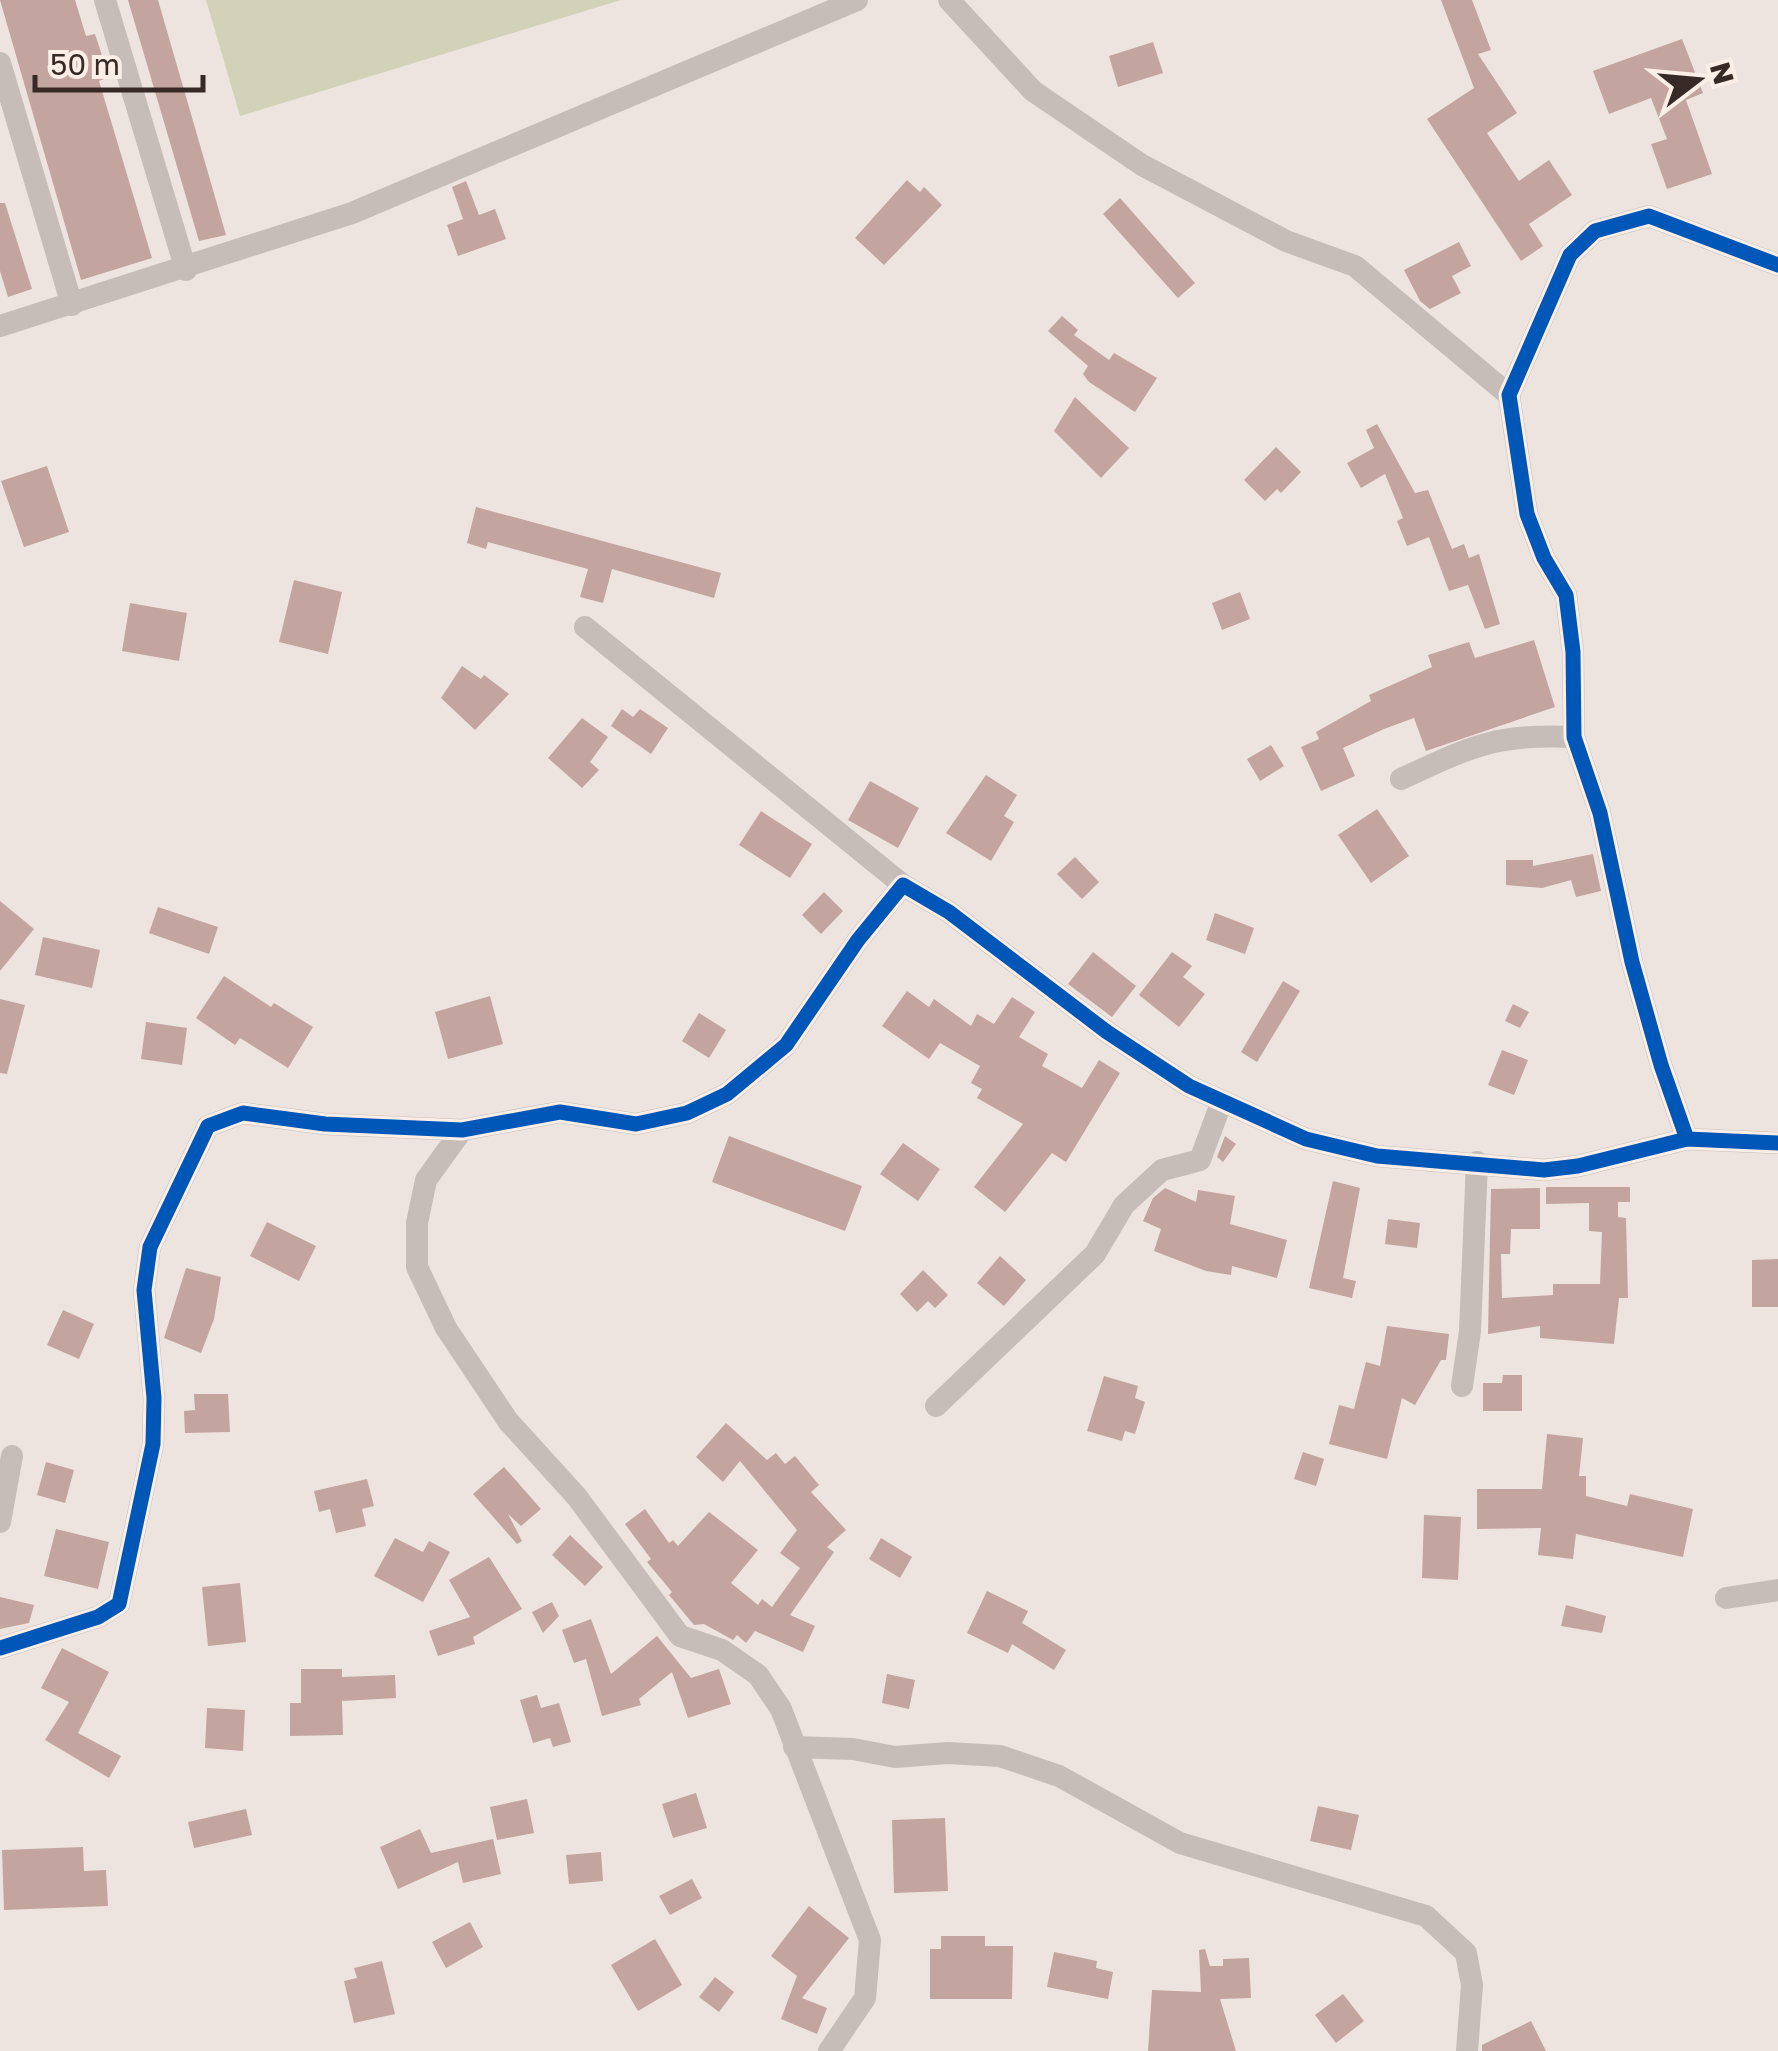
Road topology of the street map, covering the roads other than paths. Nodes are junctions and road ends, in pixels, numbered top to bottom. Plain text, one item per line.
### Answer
1 (105, 0) edge
2 (857, 0) edge
3 (949, 0) edge
4 (0, 63) edge
5 (1778, 265) edge
6 (186, 270) junction
7 (72, 305) junction
8 (0, 326) edge
9 (1508, 395) junction
10 (585, 627) dead end
11 (1574, 737) junction
12 (1401, 780) dead end
13 (903, 885) junction
14 (1222, 1100) junction
15 (462, 1130) junction
16 (1687, 1139) junction
17 (1778, 1143) edge
18 (1477, 1162) junction
19 (1462, 1386) dead end
20 (936, 1406) dead end
21 (12, 1456) dead end
22 (0, 1522) edge
23 (1778, 1590) edge
24 (1726, 1598) dead end
25 (0, 1648) edge
26 (794, 1747) junction
27 (829, 2051) edge
28 (1467, 2051) edge

1 - 6 street
2 - 6 street
3 - 9 street
4 - 7 street
5 - 9 street
6 - 7 street
7 - 8 street
9 - 11 street
10 - 13 street
11 - 12 street
11 - 16 street
13 - 14 street
13 - 15 street
14 - 18 street
14 - 20 street
15 - 25 street
15 - 26 street
16 - 17 street
16 - 18 street
18 - 19 street
21 - 22 street
23 - 24 street
26 - 27 street
26 - 28 street

